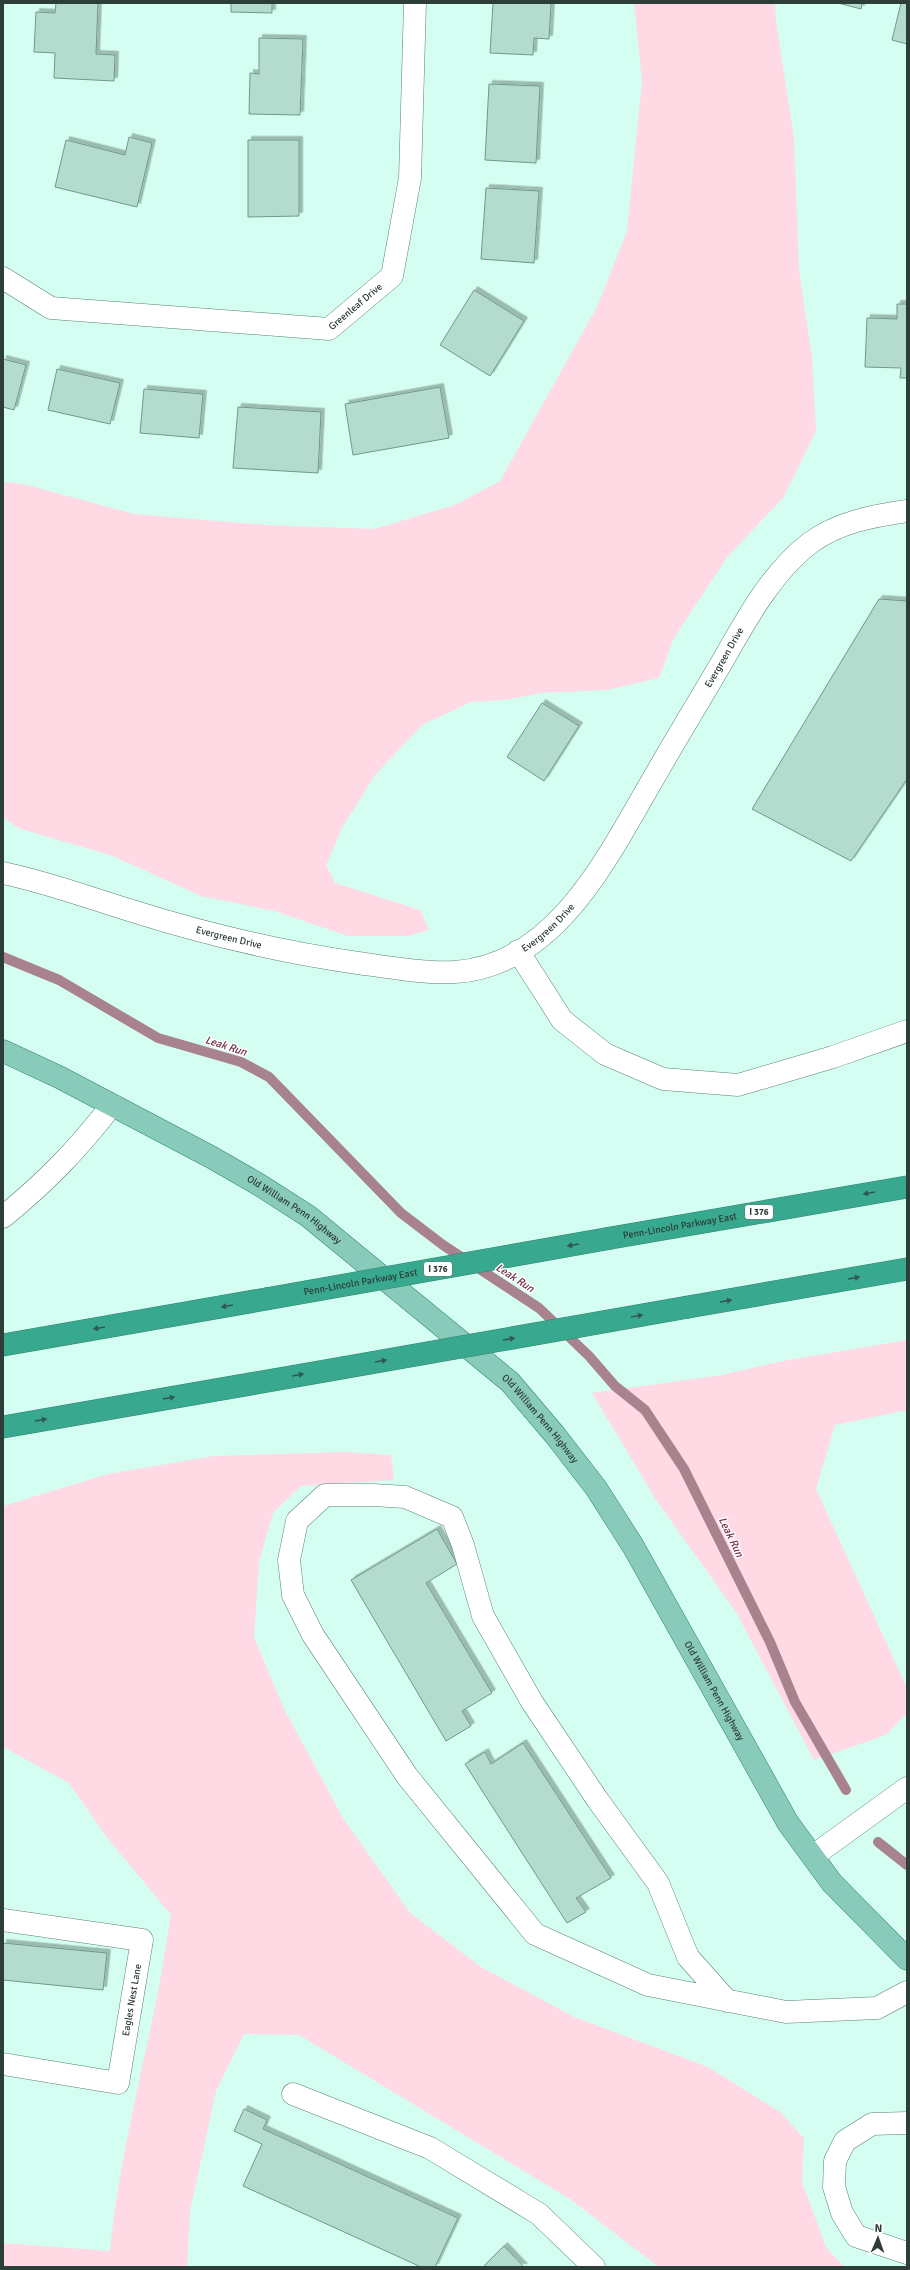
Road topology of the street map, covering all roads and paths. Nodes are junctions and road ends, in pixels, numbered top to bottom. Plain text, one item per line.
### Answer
1 (415, 3) edge
2 (3, 278) edge
3 (907, 511) edge
4 (3, 873) edge
5 (518, 951) junction
6 (907, 1031) edge
7 (3, 1051) edge
8 (112, 1105) junction
9 (907, 1186) edge
10 (3, 1217) edge
11 (907, 1269) edge
12 (3, 1345) edge
13 (3, 1427) edge
14 (907, 1788) edge
15 (812, 1856) junction
16 (3, 1920) edge
17 (907, 1959) edge
18 (907, 1992) edge
19 (727, 2001) junction
20 (3, 2064) edge
21 (293, 2094) dead end
22 (907, 2123) edge
23 (907, 2253) edge
24 (594, 2267) edge

1 - 2 street, Greenleaf Drive
3 - 5 street, Evergreen Drive
4 - 5 street, Evergreen Drive
5 - 6 street
7 - 8 main road, Old William Penn Highway
8 - 10 street
8 - 15 main road, Old William Penn Highway
9 -> 12 highway, Penn-Lincoln Parkway East / I 376, bridge
13 -> 11 highway, bridge
14 - 15 street
15 - 17 main road, Old William Penn Highway
16 - 20 street, Eagles Nest Lane
18 - 19 street
19 - 19 street
21 - 24 street
22 - 23 street

